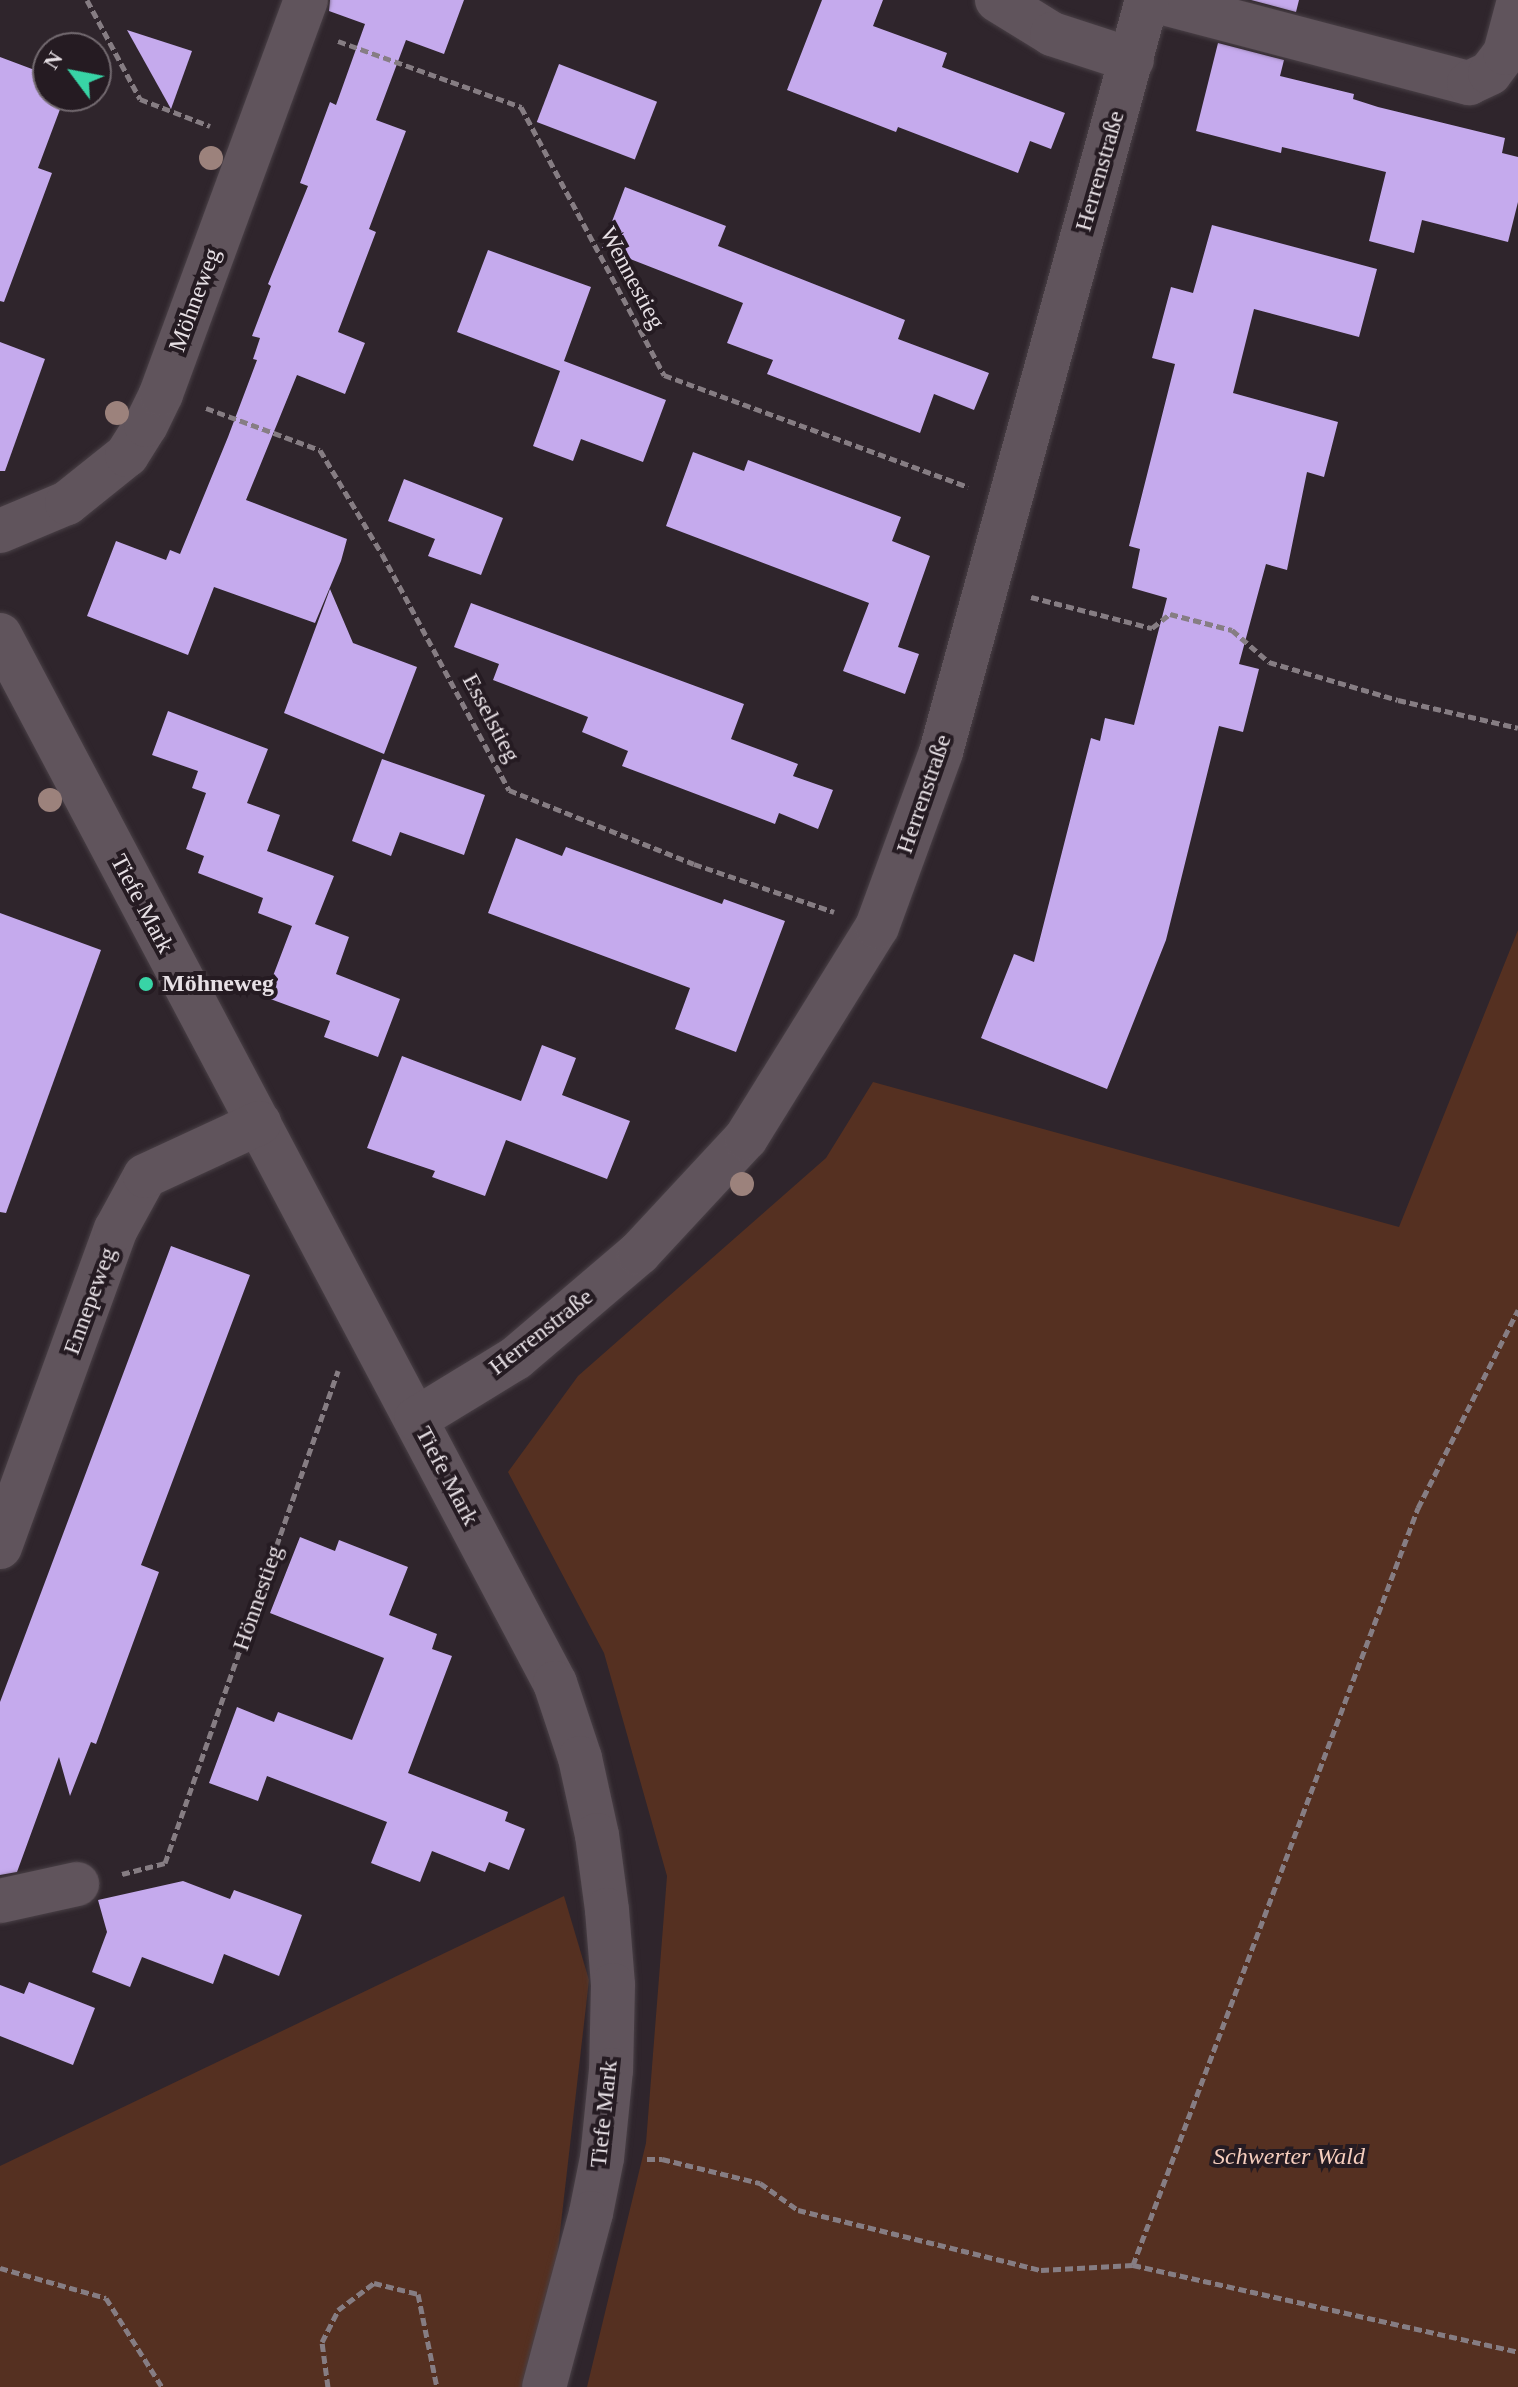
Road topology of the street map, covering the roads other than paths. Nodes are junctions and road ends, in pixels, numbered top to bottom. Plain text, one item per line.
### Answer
1 (306, 0) edge
2 (997, 0) edge
3 (1149, 0) edge
4 (1518, 4) edge
5 (1132, 60) junction
6 (0, 531) edge
7 (0, 635) edge
8 (259, 1123) junction
9 (416, 1419) junction
10 (0, 1547) edge
11 (77, 1884) dead end
12 (0, 1901) edge
13 (544, 2387) edge

1 - 6 street, Möhneweg
2 - 5 street
3 - 4 street, Herrenstraße
3 - 5 street, Herrenstraße
5 - 9 street, Herrenstraße
7 - 8 street, Tiefe Mark
8 - 9 street, Tiefe Mark
8 - 10 street, Ennepeweg
9 - 13 street, Tiefe Mark
11 - 12 street

